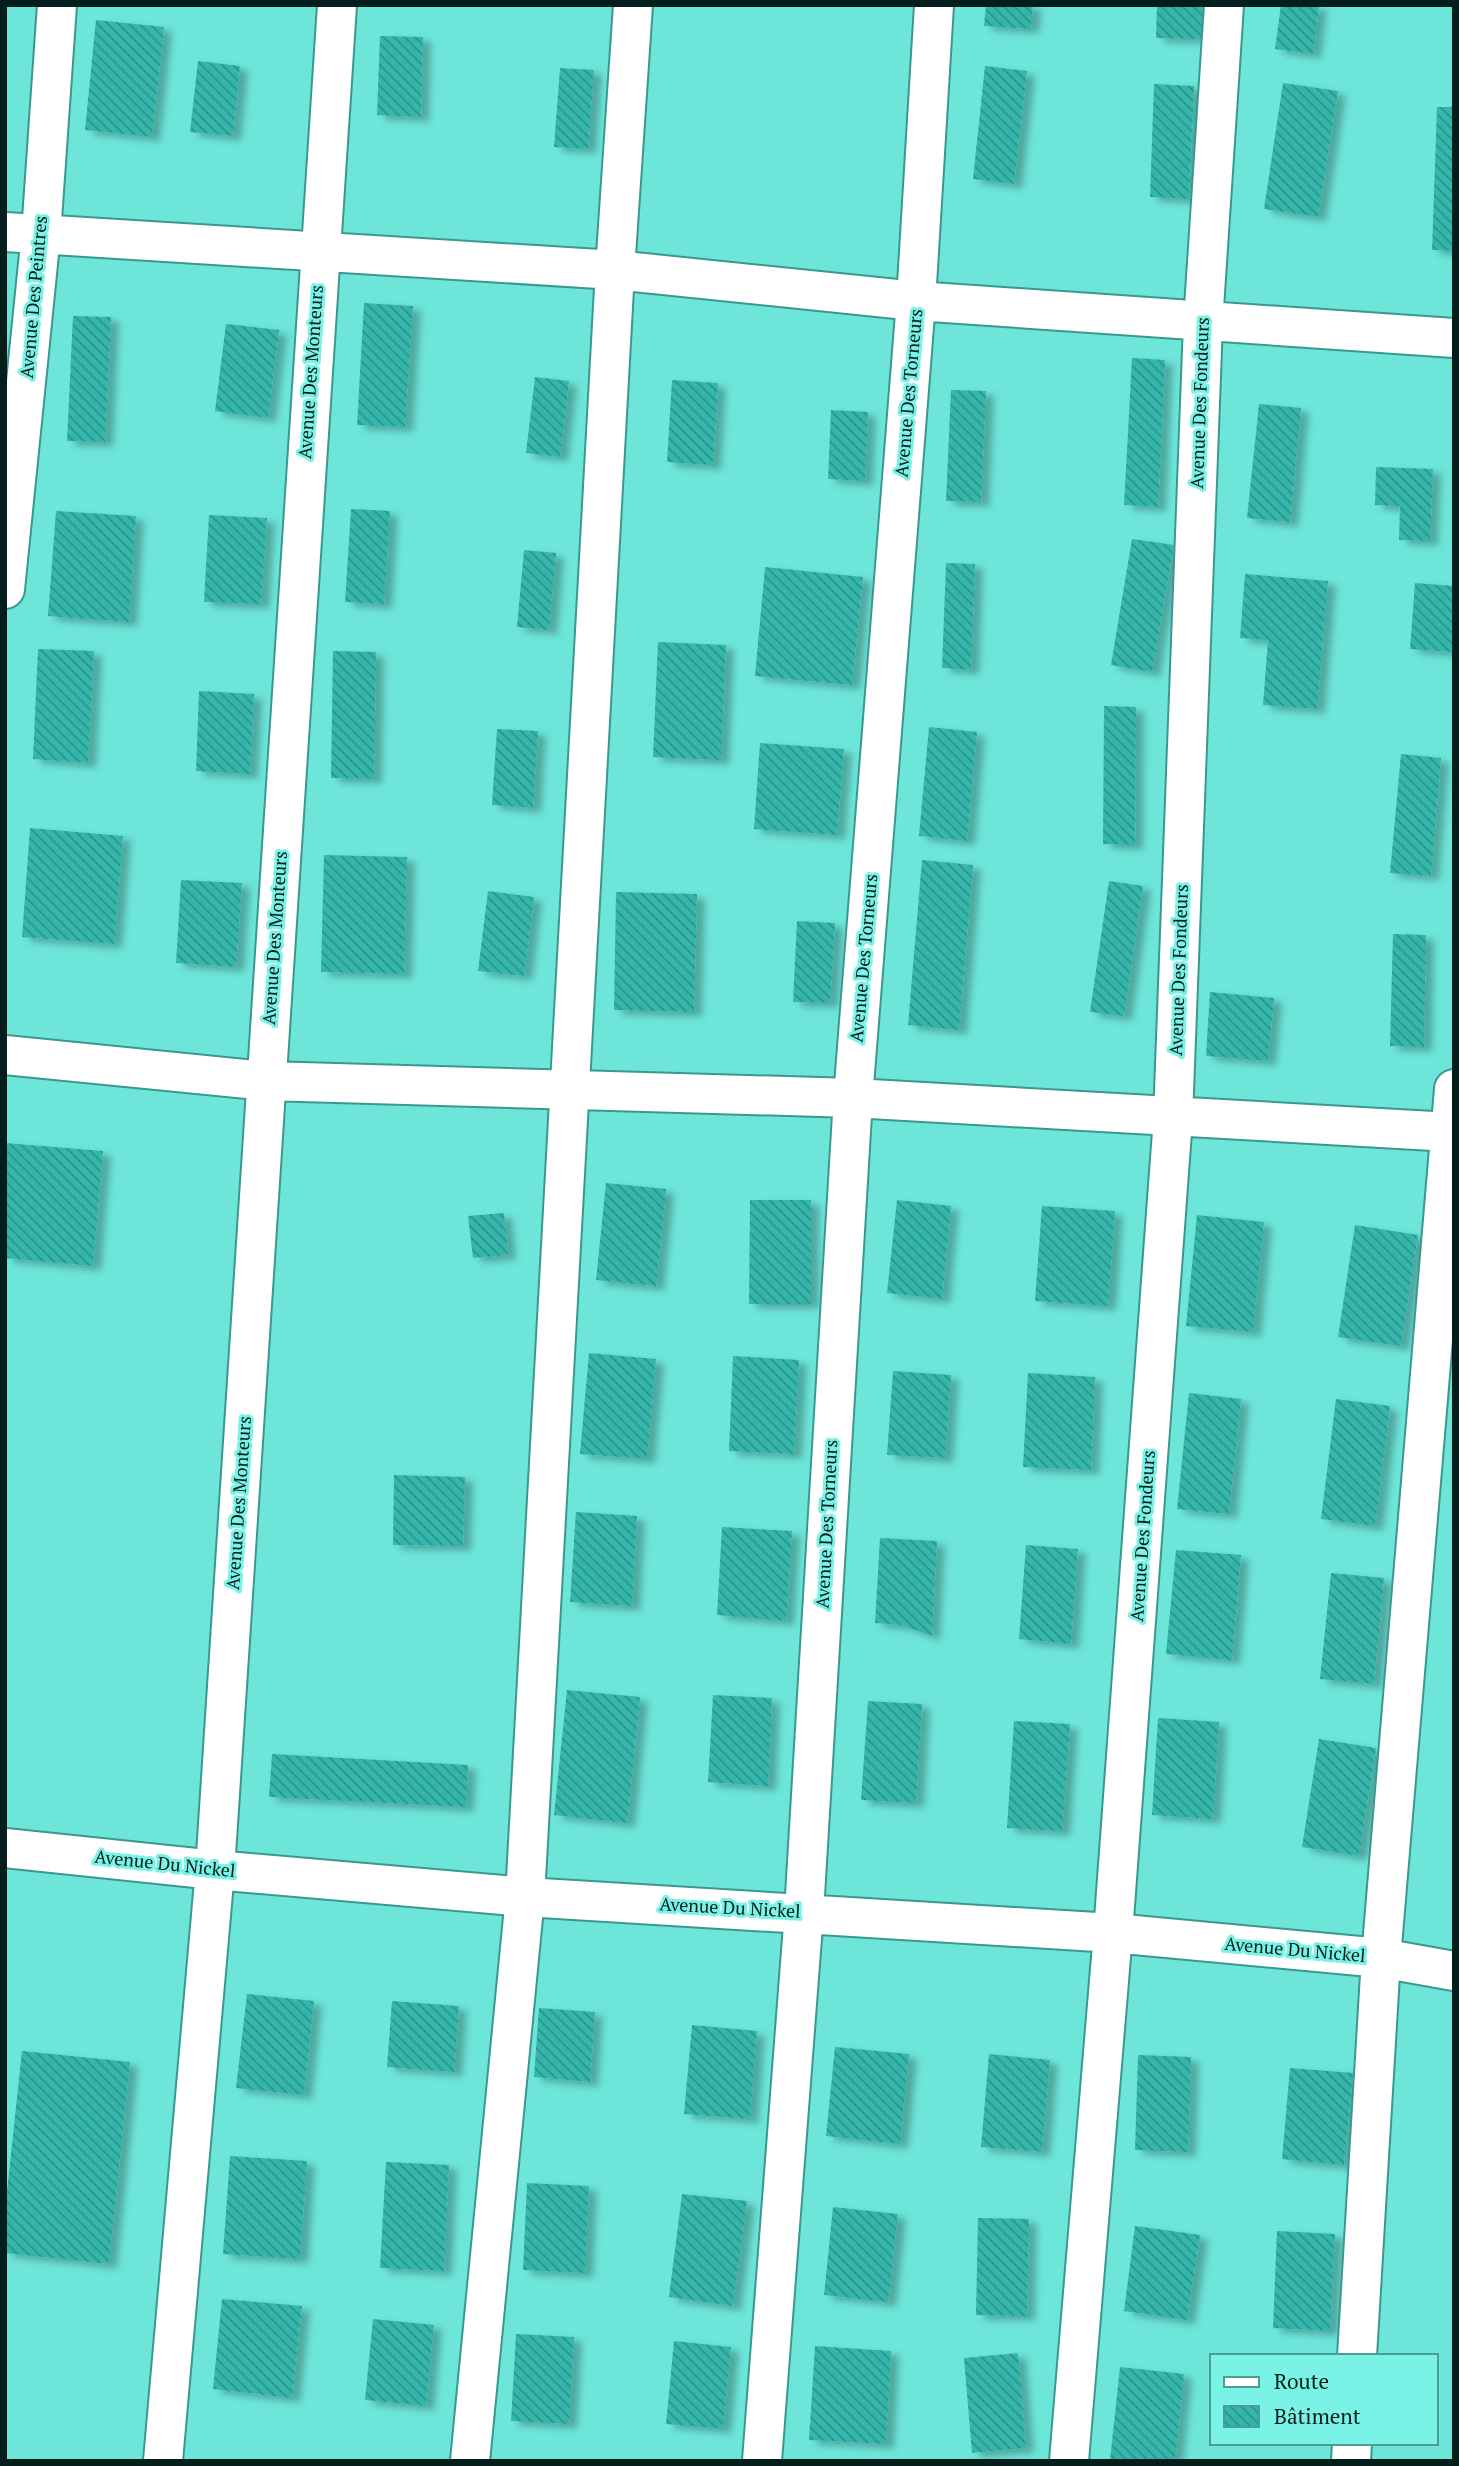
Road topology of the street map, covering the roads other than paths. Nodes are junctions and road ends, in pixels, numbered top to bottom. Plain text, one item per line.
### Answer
1 (57, 5) edge
2 (337, 5) edge
3 (632, 5) edge
4 (934, 5) edge
5 (1224, 5) edge
6 (23, 233) edge
7 (319, 250) junction
8 (615, 270) junction
9 (916, 301) junction
10 (1203, 323) junction
11 (1454, 338) edge
12 (5, 589) edge
13 (5, 1055) edge
14 (265, 1081) junction
15 (568, 1088) junction
16 (1454, 1089) edge
17 (853, 1098) junction
18 (1173, 1118) junction
19 (1451, 1132) junction
20 (5, 1848) edge
21 (215, 1870) junction
22 (525, 1897) junction
23 (804, 1912) junction
24 (1113, 1933) junction
25 (1381, 1958) junction
26 (1454, 1971) edge
27 (1357, 2354) edge
28 (163, 2461) edge
29 (470, 2461) edge
30 (762, 2461) edge
31 (1069, 2461) edge

1 - 6 street, Avenue Des Peintres
2 - 7 street, Avenue Des Monteurs
3 - 8 street
4 - 9 street, Avenue Des Torneurs
5 - 10 street, Avenue Des Fondeurs
6 - 7 street
6 - 12 street, Avenue Des Peintres
7 - 8 street
7 - 14 street, Avenue Des Monteurs
8 - 9 street
8 - 15 street
9 - 10 street
9 - 17 street, Avenue Des Torneurs
10 - 11 street
10 - 18 street, Avenue Des Fondeurs
13 - 14 street
14 - 15 street
14 - 21 street, Avenue Des Monteurs
15 - 17 street
15 - 22 street
16 - 19 street
17 - 18 street
17 - 23 street, Avenue Des Torneurs
18 - 19 street
18 - 24 street, Avenue Des Fondeurs
19 - 25 street
20 - 21 street, Avenue Du Nickel
21 - 22 street, Avenue Du Nickel
21 - 28 street, Avenue Des Monteurs
22 - 23 street, Avenue Du Nickel
22 - 29 street
23 - 24 street, Avenue Du Nickel
23 - 30 street, Avenue Des Torneurs
24 - 25 street, Avenue Du Nickel
24 - 31 street, Avenue Des Fondeurs
25 - 26 street, Avenue Du Nickel
25 - 27 street

